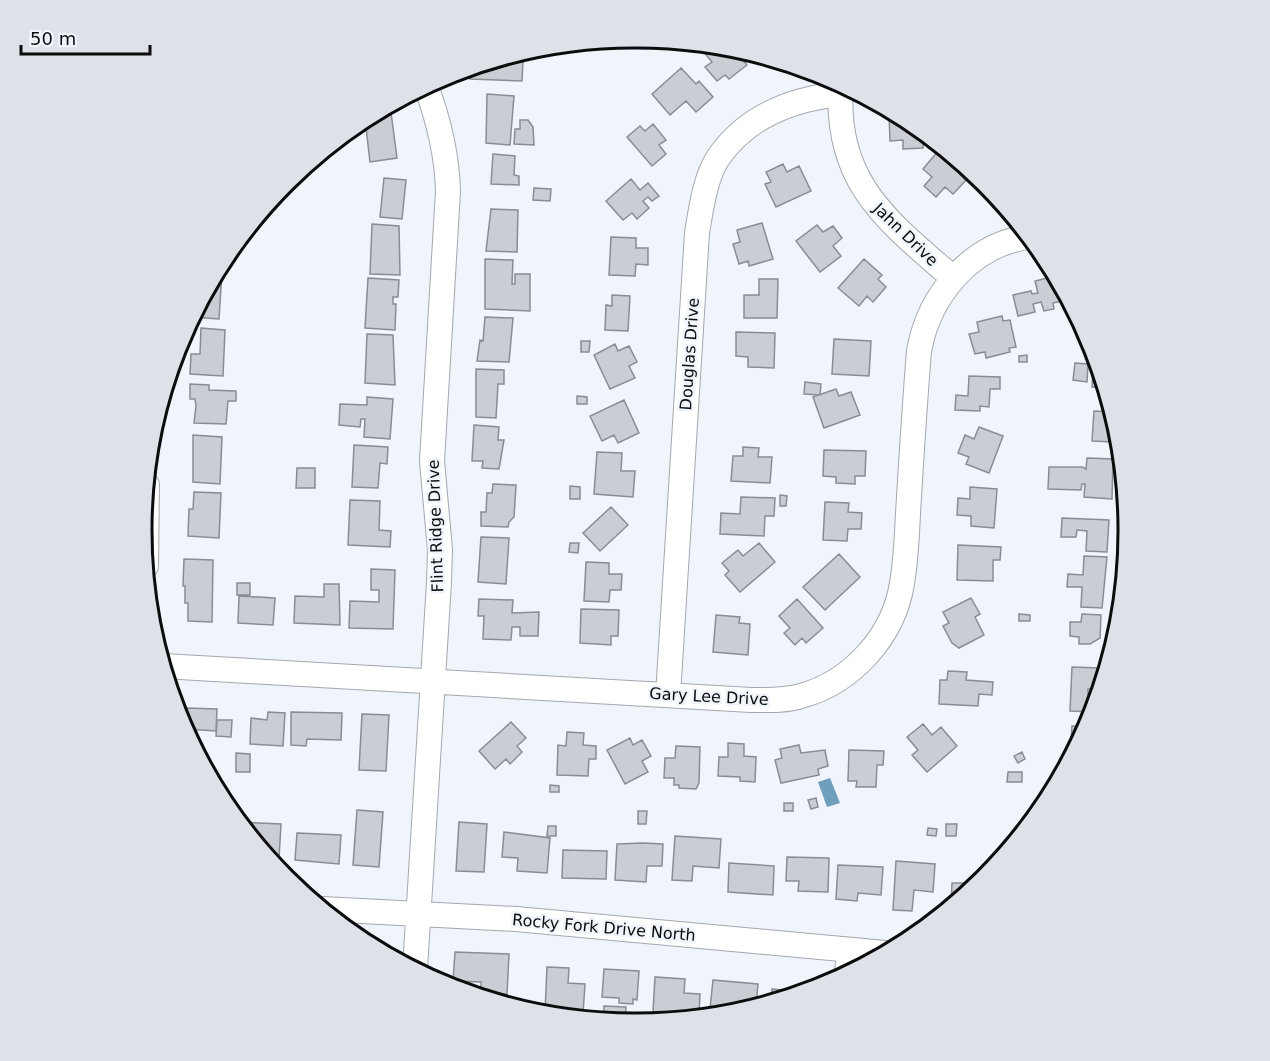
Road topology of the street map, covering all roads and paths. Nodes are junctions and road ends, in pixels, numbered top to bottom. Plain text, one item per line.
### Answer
1 (833, 91) edge
2 (840, 94) edge
3 (429, 95) edge
4 (1019, 239) edge
5 (953, 278) junction
6 (172, 666) edge
7 (433, 680) junction
8 (668, 695) junction
9 (337, 910) edge
10 (418, 914) junction
11 (416, 960) edge
12 (848, 962) edge

1 - 8 street, Douglas Drive
2 - 5 street, Jahn Drive
3 - 7 street, Flint Ridge Drive
4 - 5 street, Gary Lee Drive
5 - 8 street, Gary Lee Drive
6 - 7 street, Gary Lee Drive
7 - 8 street, Gary Lee Drive
7 - 10 street, Flint Ridge Drive
9 - 10 street, Rocky Fork Drive North
10 - 11 street, Flint Ridge Drive
10 - 12 street, Rocky Fork Drive North

